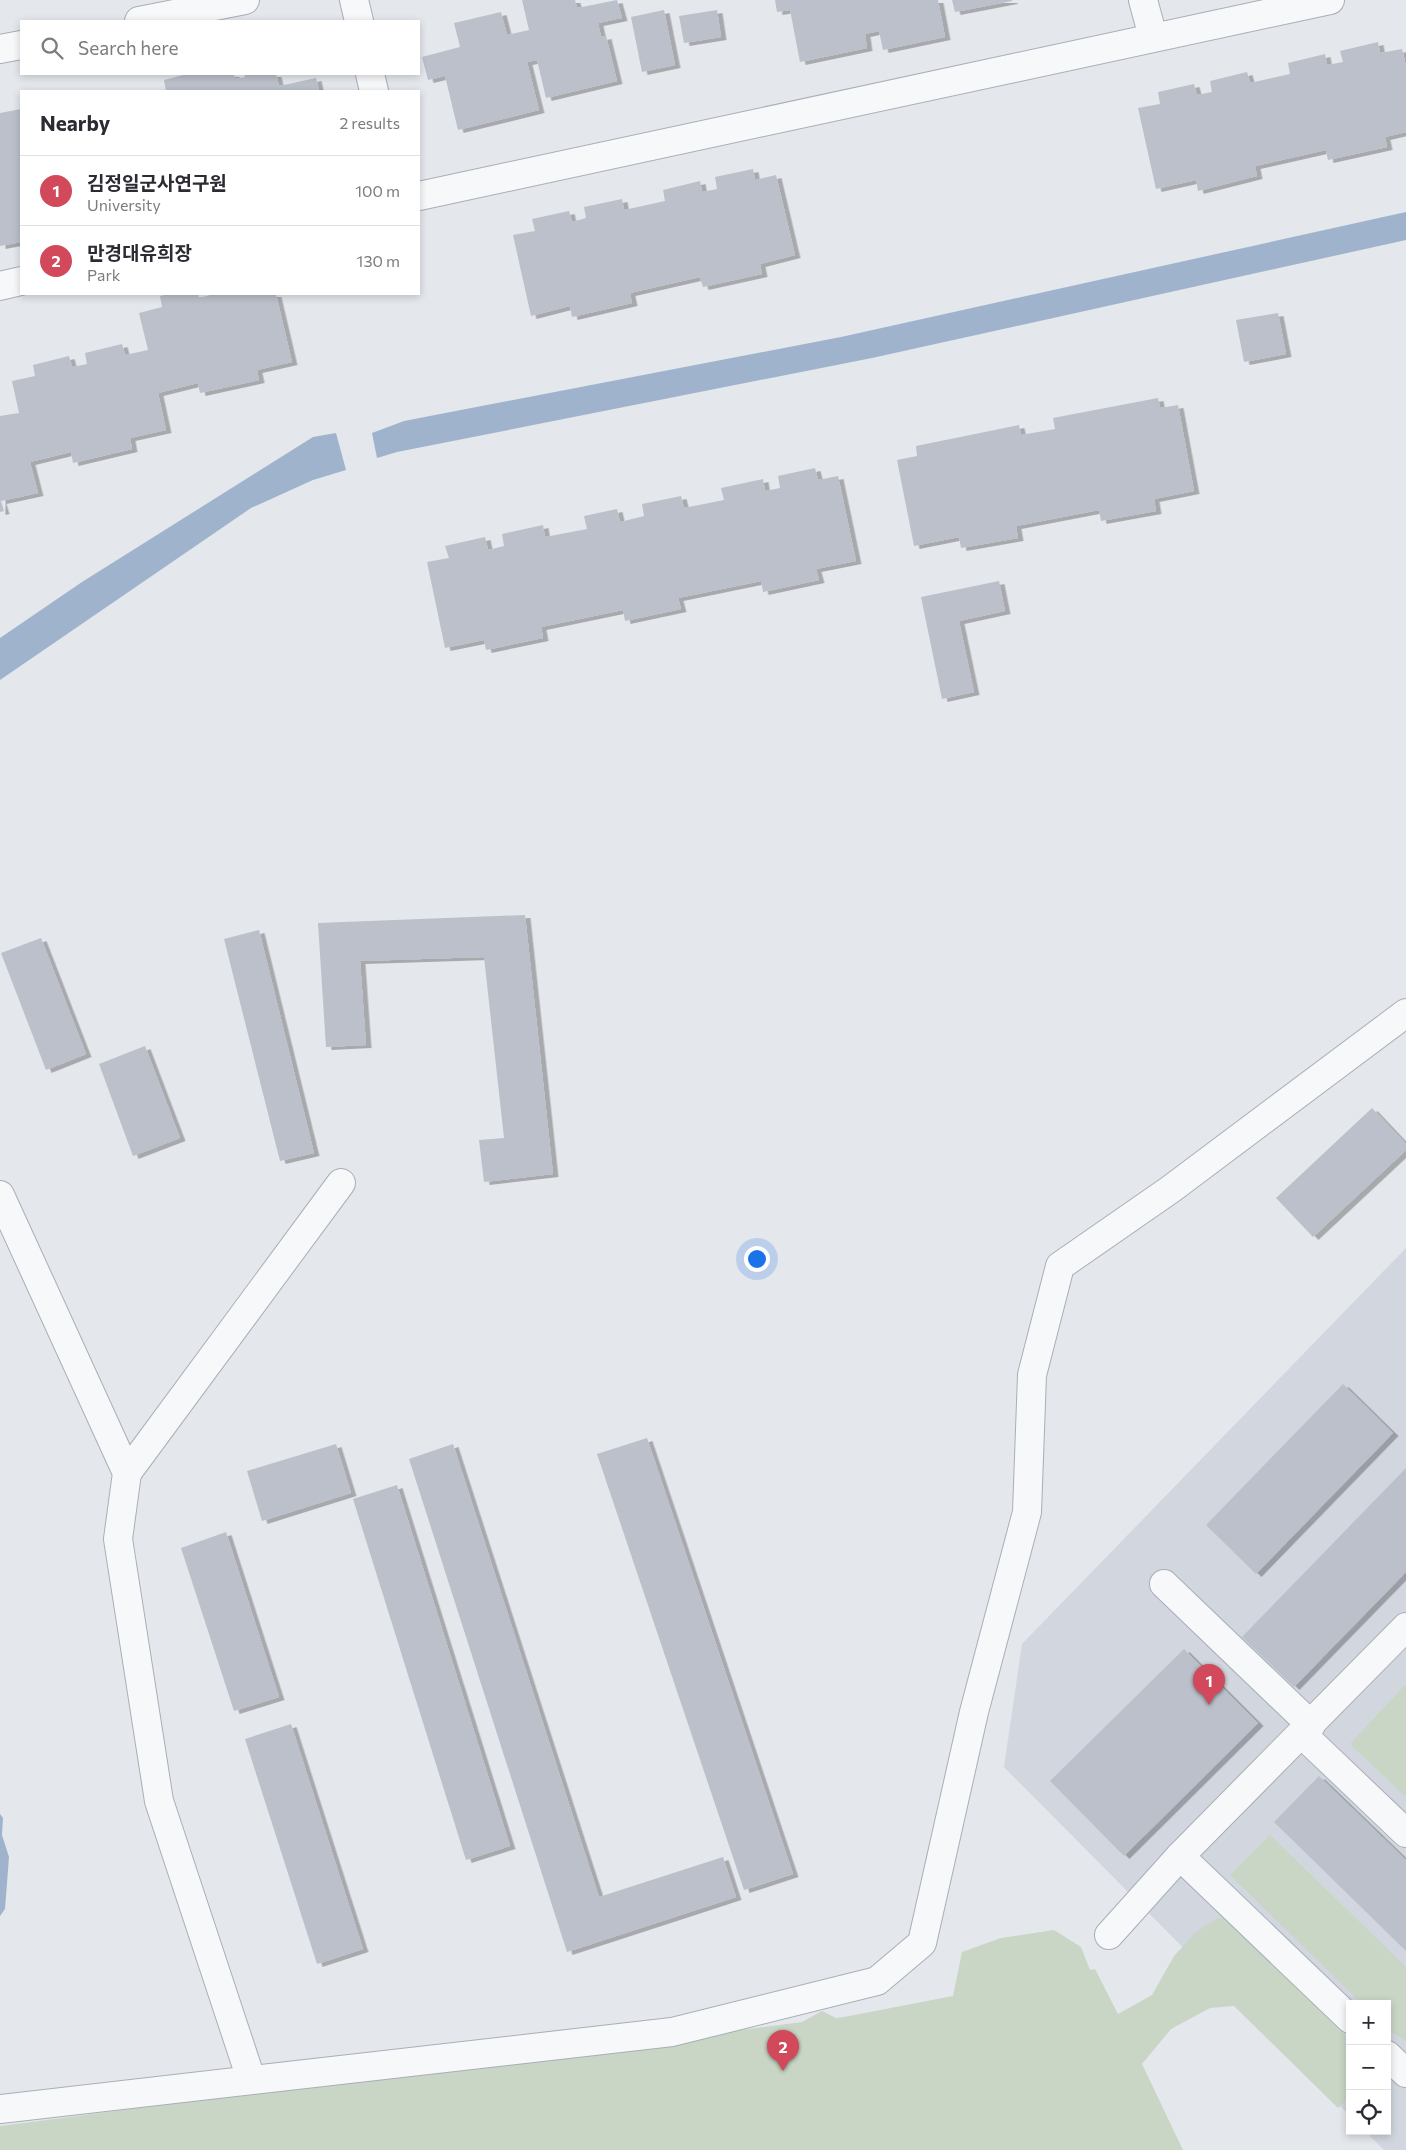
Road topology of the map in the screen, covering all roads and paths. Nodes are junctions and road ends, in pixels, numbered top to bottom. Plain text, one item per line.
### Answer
1 (354, 0) edge
2 (1144, 0) edge
3 (1330, 0) edge
4 (230, 1) edge
5 (144, 20) edge
6 (359, 20) edge
7 (1153, 37) junction
8 (20, 45) edge
9 (0, 50) edge
10 (370, 75) edge
11 (374, 90) edge
12 (420, 196) edge
13 (20, 281) edge
14 (0, 286) edge
15 (1406, 1013) edge
16 (341, 1183) dead end
17 (0, 1194) edge
18 (127, 1473) junction
19 (1164, 1584) dead end
20 (1406, 1627) edge
21 (1306, 1729) junction
22 (1406, 1833) edge
23 (1180, 1856) junction
24 (1108, 1935) dead end
25 (1346, 2015) edge
26 (1391, 2059) edge
27 (1406, 2073) edge
28 (250, 2079) junction
29 (0, 2108) edge

1 - 6 street
2 - 7 street
3 - 7 street
4 - 5 street
7 - 12 street
8 - 9 street
10 - 11 street
13 - 14 street
15 - 28 street
16 - 18 street
17 - 18 street
18 - 28 street
19 - 21 street
20 - 21 street
21 - 22 street
21 - 23 street
23 - 24 street
23 - 25 street
26 - 27 street
28 - 29 street

